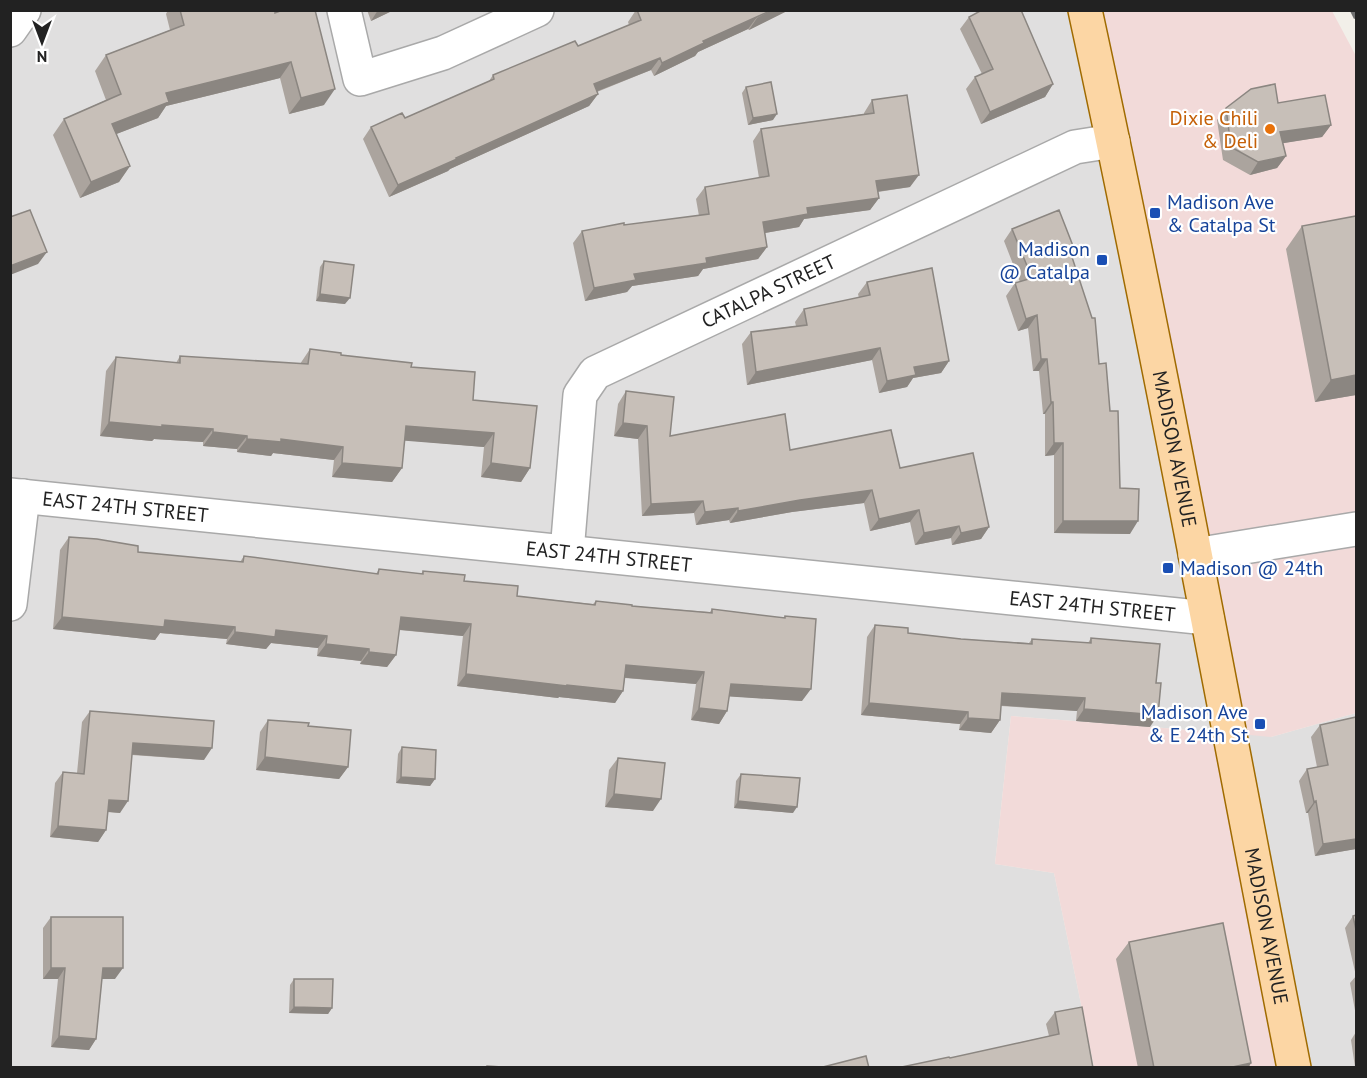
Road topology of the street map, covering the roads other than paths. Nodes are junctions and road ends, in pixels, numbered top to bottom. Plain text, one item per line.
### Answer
1 (24, 10) edge
2 (344, 10) edge
3 (537, 10) edge
4 (1085, 10) edge
5 (10, 30) edge
6 (1113, 141) junction
7 (17, 495) edge
8 (1356, 529) edge
9 (567, 552) junction
10 (1195, 555) junction
11 (10, 604) edge
12 (1207, 618) junction
13 (1293, 1068) edge

1 - 5 street
2 - 3 street
4 - 6 main road, MADISON AVENUE
6 - 9 street, CATALPA STREET
6 - 10 main road, MADISON AVENUE
7 - 9 street, EAST 24TH STREET
7 - 11 street
8 - 10 street
9 - 12 street, EAST 24TH STREET
10 - 12 main road, MADISON AVENUE
12 - 13 main road, MADISON AVENUE

